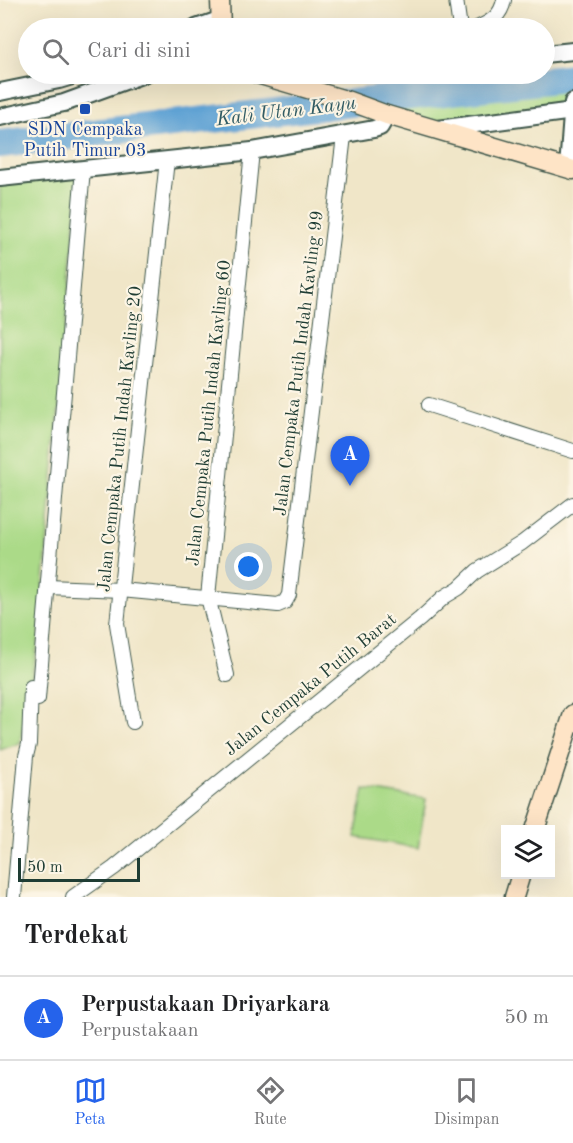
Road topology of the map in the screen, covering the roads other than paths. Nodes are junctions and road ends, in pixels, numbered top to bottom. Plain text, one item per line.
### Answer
1 (219, 0) edge
2 (456, 0) edge
3 (504, 0) edge
4 (220, 18) edge
5 (459, 18) edge
6 (495, 18) edge
7 (573, 51) edge
8 (555, 53) edge
9 (39, 84) edge
10 (116, 84) edge
11 (289, 84) edge
12 (0, 92) edge
13 (573, 108) edge
14 (387, 116) junction
15 (0, 117) edge
16 (438, 129) junction
17 (344, 136) junction
18 (252, 151) junction
19 (167, 160) junction
20 (83, 169) junction
21 (571, 169) edge
22 (0, 178) edge
23 (429, 405) dead end
24 (573, 451) edge
25 (573, 504) edge
26 (48, 587) junction
27 (121, 590) junction
28 (208, 597) junction
29 (43, 633) junction
30 (227, 675) dead end
31 (38, 699) dead end
32 (573, 714) edge
33 (133, 722) dead end
34 (537, 825) edge
35 (519, 879) edge
36 (14, 897) edge
37 (73, 897) edge
38 (514, 897) edge

1 - 4 main road
2 - 5 street
3 - 6 street
7 - 8 street
9 - 12 street
10 - 15 street
11 - 14 main road
13 - 16 street
13 - 21 street
14 - 16 main road
14 - 17 street
16 - 21 main road
17 - 18 street
17 - 28 street, Jalan Cempaka Putih Indah Kavling 99
18 - 19 street
18 - 28 street, Jalan Cempaka Putih Indah Kavling 60
19 - 20 street
19 - 27 street, Jalan Cempaka Putih Indah Kavling 20
20 - 22 street
20 - 26 street
23 - 24 street
25 - 37 street, Jalan Cempaka Putih Barat
26 - 27 street
26 - 29 street
27 - 28 street
27 - 33 street, Jalan Cempaka Putih Indah Kavling 20
28 - 30 street, Jalan Cempaka Putih Indah Kavling 60
29 - 31 street
29 - 36 street
32 - 34 main road
35 - 38 main road

